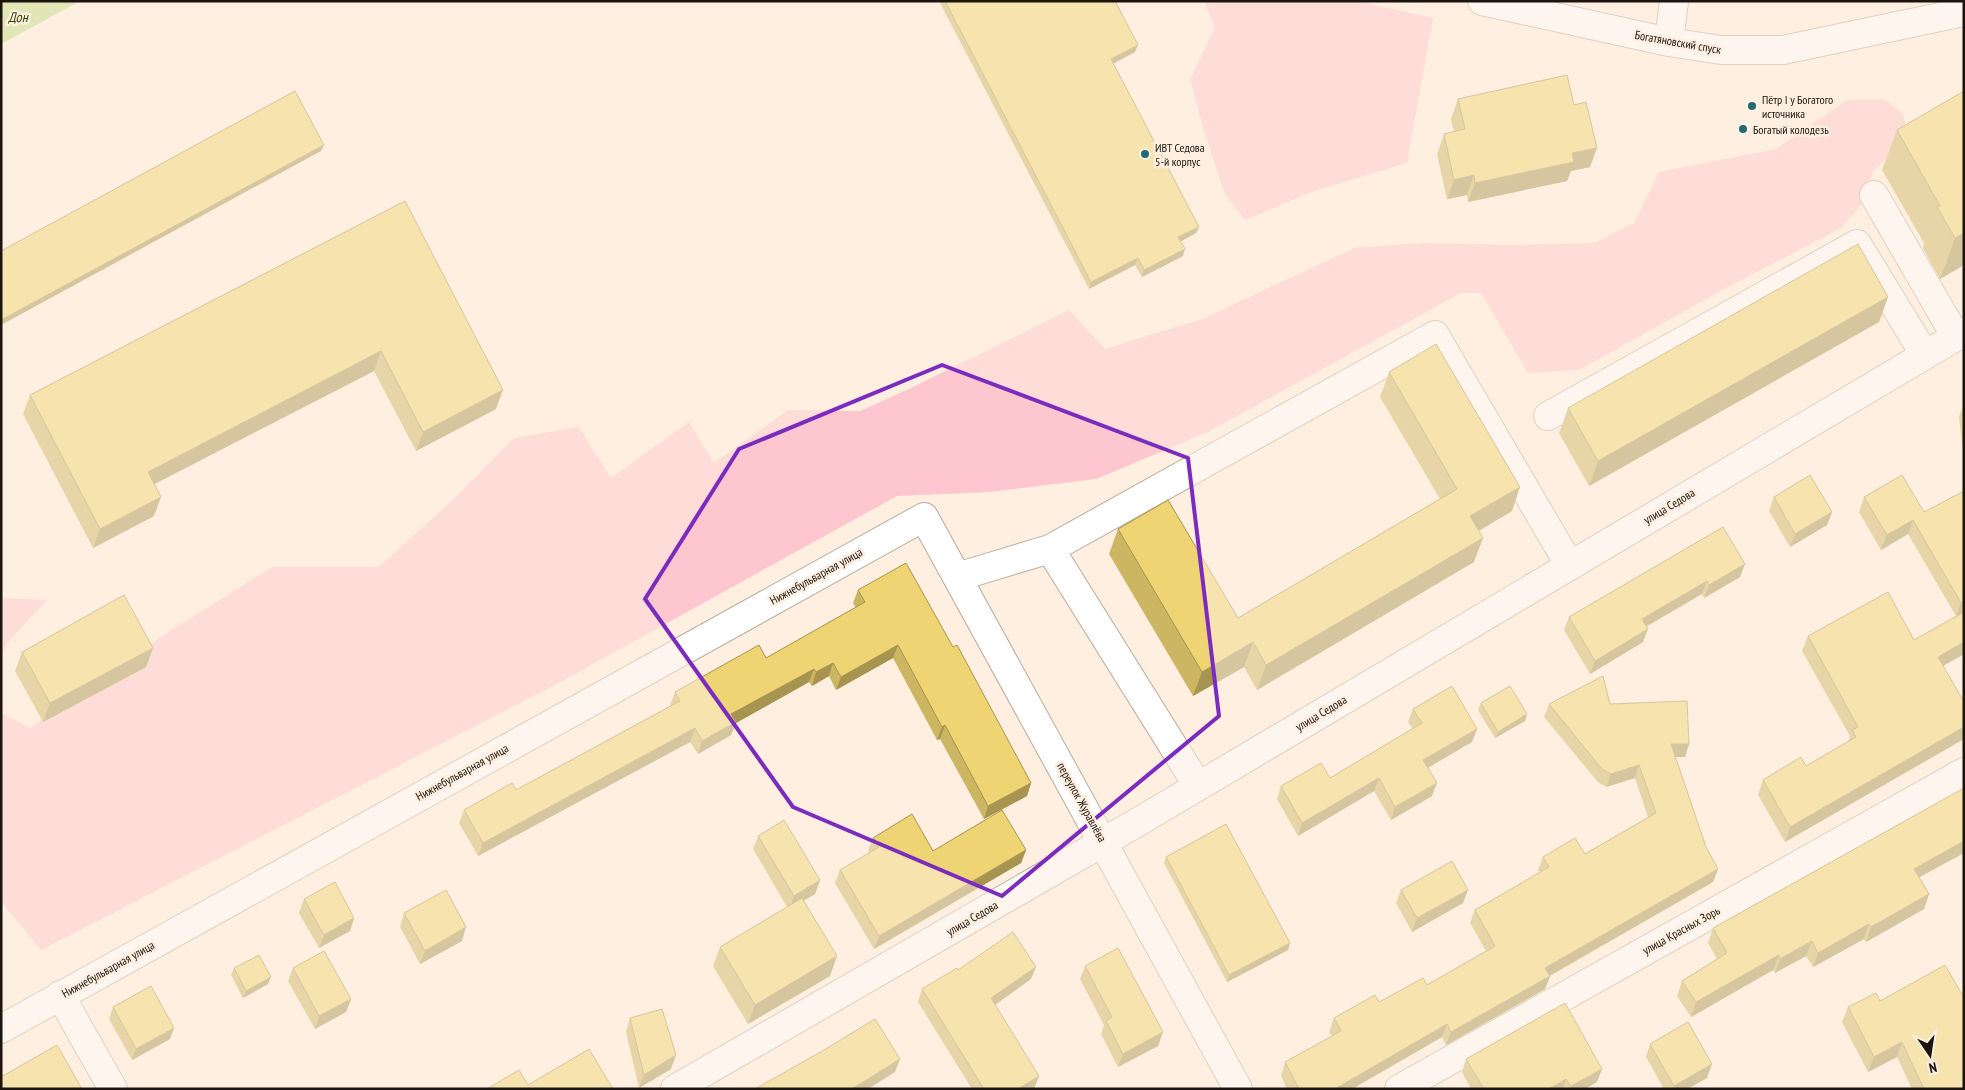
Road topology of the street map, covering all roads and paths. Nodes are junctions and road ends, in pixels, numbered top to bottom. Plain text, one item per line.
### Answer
1 (1482, 1) edge
2 (1674, 1) edge
3 (1964, 12) edge
4 (1670, 42) junction
5 (1874, 194) dead end
6 (1960, 334) edge
7 (1926, 355) junction
8 (1548, 416) dead end
9 (924, 517) joint
10 (1050, 549) junction
11 (1570, 566) junction
12 (957, 577) junction
13 (1964, 772) edge
14 (1198, 786) junction
15 (1103, 842) junction
16 (60, 995) junction
17 (1, 1029) edge
18 (113, 1089) edge
19 (675, 1089) edge
20 (1238, 1089) edge
21 (1399, 1089) edge

1 - 4 street, Богатяновский спуск
2 - 4 street
3 - 4 street, Богатяновский спуск
5 - 6 street
6 - 7 street, улица Седова
7 - 8 street
7 - 11 street, улица Седова
9 - 12 street, переулок Журавлёва
9 - 16 street, Нижнебульварная улица
10 - 11 street
10 - 12 street
10 - 14 street
11 - 14 street, улица Седова
12 - 15 street, переулок Журавлёва
13 - 21 street, улица Красных Зорь
14 - 15 street, улица Седова
15 - 19 street, улица Седова
15 - 20 street, переулок Журавлёва
16 - 17 street, Нижнебульварная улица
16 - 18 street

